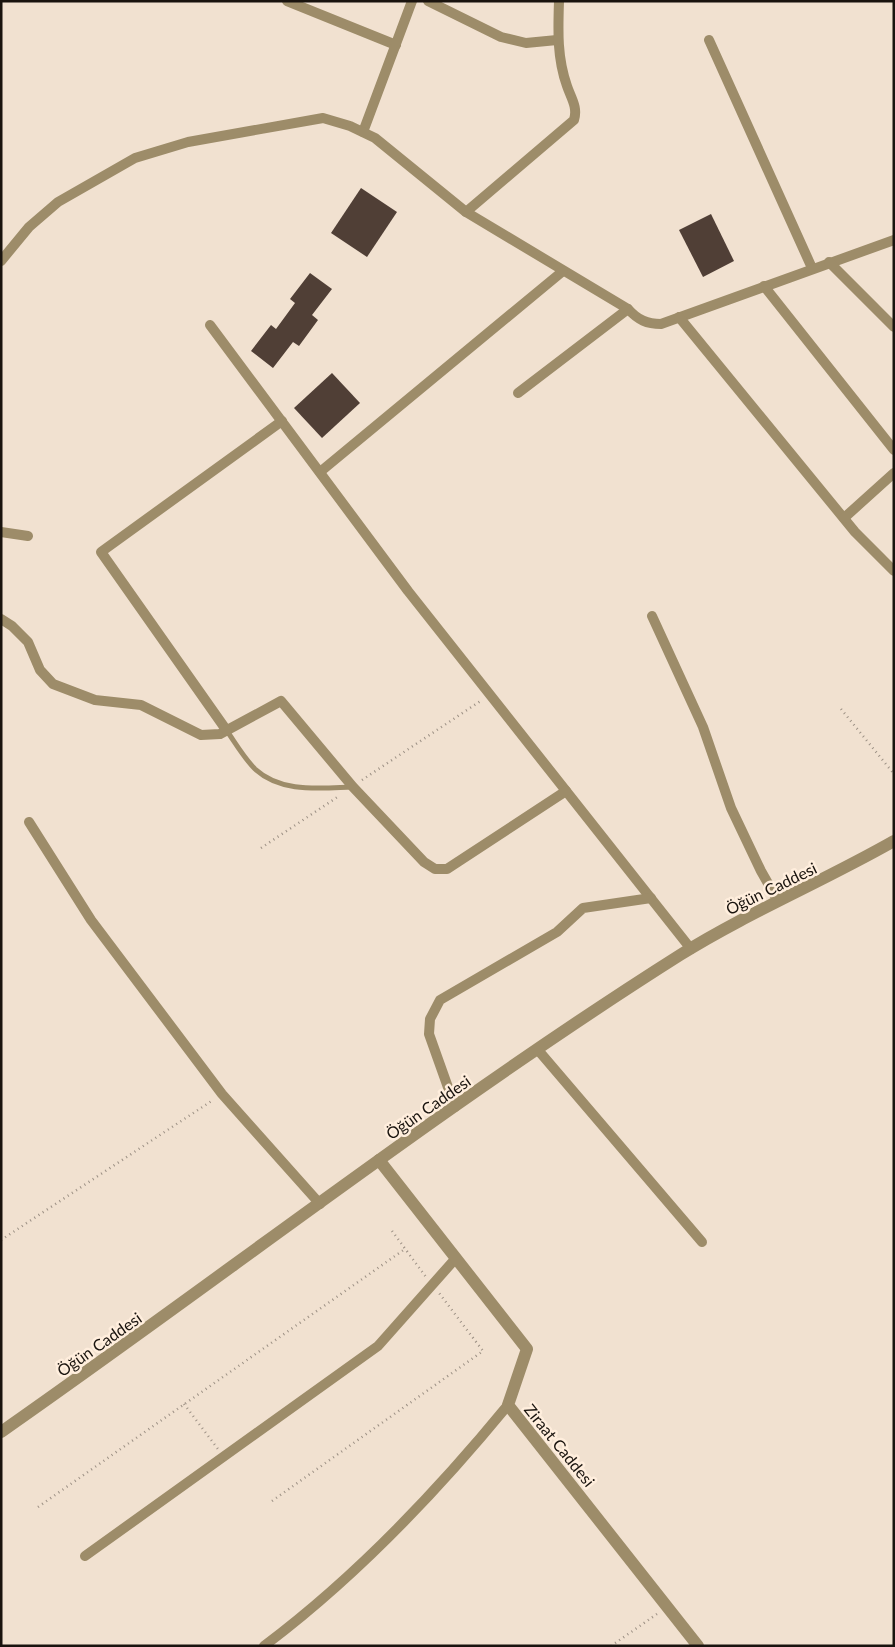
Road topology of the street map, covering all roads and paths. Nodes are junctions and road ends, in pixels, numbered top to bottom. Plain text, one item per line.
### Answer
1 (286, 1) edge
2 (412, 1) edge
3 (428, 1) edge
4 (559, 1) edge
5 (557, 40) junction
6 (709, 40) dead end
7 (396, 45) junction
8 (363, 132) junction
9 (466, 212) junction
10 (894, 240) edge
11 (1, 261) edge
12 (829, 262) junction
13 (812, 268) junction
14 (562, 271) junction
15 (764, 286) junction
16 (628, 310) junction
17 (679, 317) junction
18 (210, 325) dead end
19 (894, 326) edge
20 (518, 393) dead end
21 (282, 421) junction
22 (894, 450) edge
23 (320, 472) junction
24 (894, 473) edge
25 (844, 518) junction
26 (1, 532) edge
27 (28, 536) dead end
28 (894, 571) edge
29 (652, 616) dead end
30 (1, 619) edge
31 (490, 695) junction
32 (841, 709) dead end
33 (226, 731) junction
34 (894, 774) edge
35 (353, 787) junction
36 (566, 791) junction
37 (28, 822) dead end
38 (894, 841) edge
39 (261, 848) dead end
40 (651, 898) junction
41 (778, 901) junction
42 (691, 949) junction
43 (538, 1050) junction
44 (222, 1094) junction
45 (455, 1108) junction
46 (379, 1160) junction
47 (320, 1204) junction
48 (392, 1232) dead end
49 (1, 1240) edge
50 (702, 1242) dead end
51 (405, 1248) junction
52 (456, 1258) junction
53 (432, 1285) junction
54 (184, 1404) junction
55 (508, 1405) junction
56 (1, 1432) edge
57 (224, 1457) junction
58 (272, 1501) dead end
59 (38, 1507) dead end
60 (85, 1556) dead end
61 (668, 1606) junction
62 (264, 1646) edge
63 (611, 1646) edge
64 (698, 1646) edge

1 - 7 street
2 - 7 street
3 - 5 street
4 - 5 street
5 - 9 street
6 - 13 street
7 - 8 street
8 - 9 street
8 - 11 street
9 - 14 street
10 - 12 street
12 - 13 street
12 - 19 street
13 - 15 street
14 - 16 street
14 - 23 street
15 - 17 street
15 - 22 street
16 - 17 street
16 - 20 street
17 - 25 street
18 - 21 street
21 - 23 street
21 - 33 street
23 - 31 street
24 - 25 street
25 - 28 street
26 - 27 street
29 - 41 street
30 - 33 street
31 - 35 path
31 - 36 street
32 - 34 path
33 - 35 lane
33 - 35 street
35 - 36 street
35 - 39 path
36 - 40 street
37 - 44 street
38 - 41 street, Öğün Caddesi
40 - 42 street
40 - 45 street
41 - 42 street, Öğün Caddesi
42 - 43 street, Öğün Caddesi
43 - 45 street, Öğün Caddesi
43 - 50 street
44 - 47 street
44 - 49 path
45 - 46 street, Öğün Caddesi
46 - 47 street, Öğün Caddesi
46 - 52 street, Ziraat Caddesi
47 - 56 street, Öğün Caddesi
48 - 51 path
51 - 53 path
51 - 54 path
52 - 53 street
52 - 55 street, Ziraat Caddesi
53 - 57 street
53 - 58 path
54 - 57 path
54 - 59 path
55 - 61 street, Ziraat Caddesi
55 - 62 street
57 - 60 street
61 - 63 path
61 - 64 street, Ziraat Caddesi

